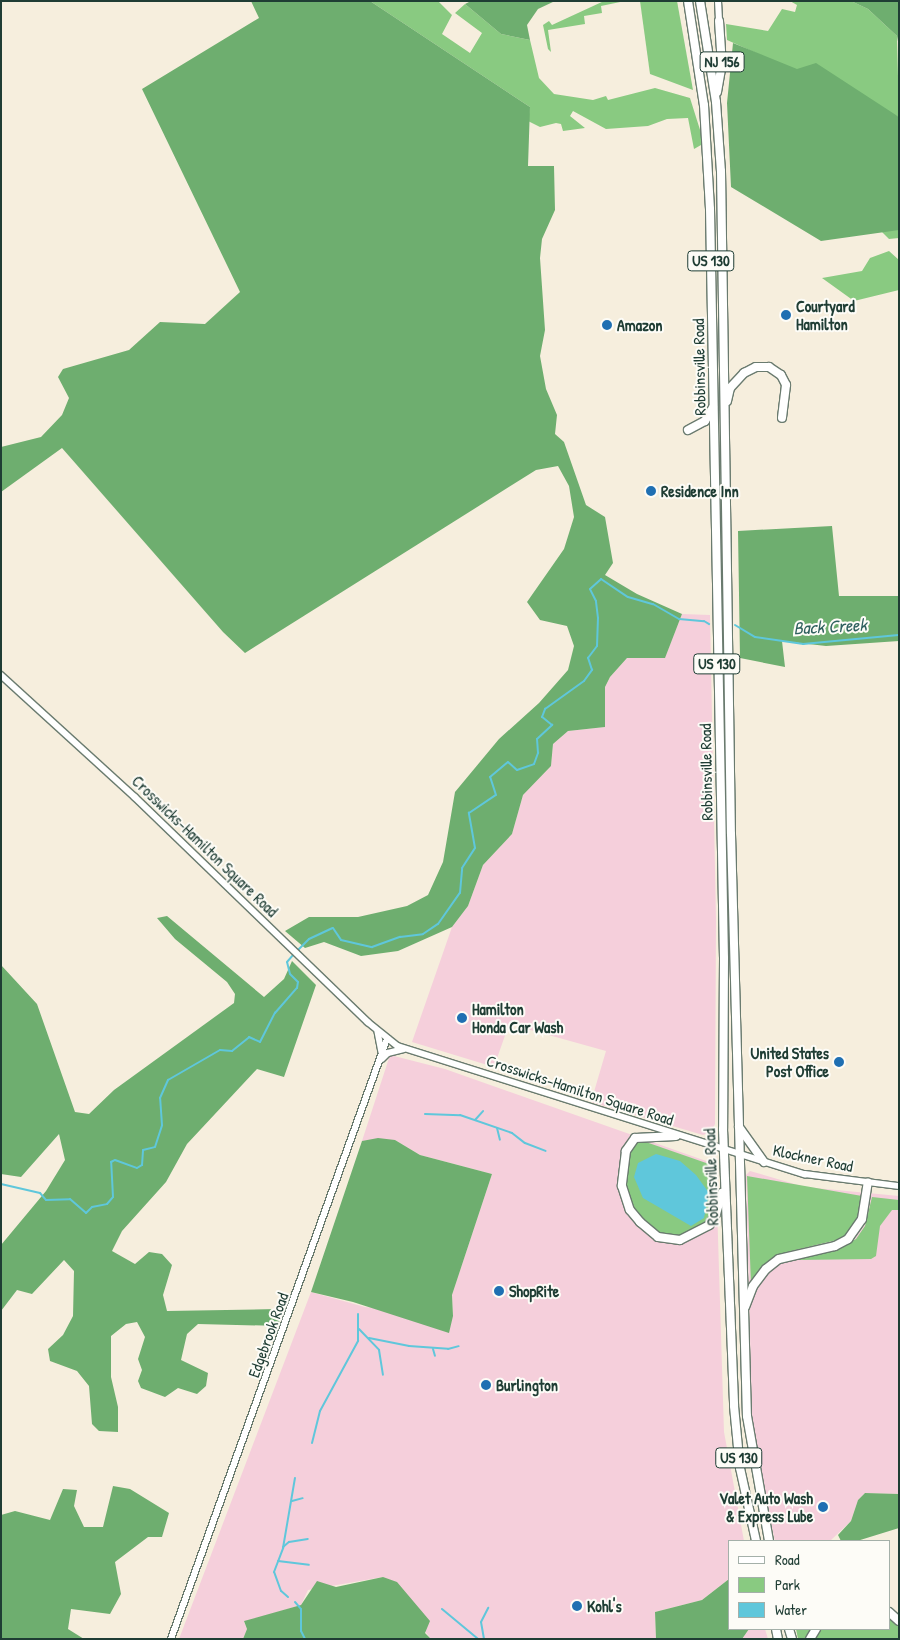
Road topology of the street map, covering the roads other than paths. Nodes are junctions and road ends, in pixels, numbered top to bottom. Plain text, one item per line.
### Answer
1 (688, 1) edge
2 (700, 1) edge
3 (718, 1) edge
4 (719, 21) joint
5 (716, 102) junction
6 (709, 169) junction
7 (722, 210) junction
8 (714, 405) junction
9 (725, 408) junction
10 (782, 418) dead end
11 (688, 430) dead end
12 (1, 675) edge
13 (721, 859) junction
14 (733, 901) junction
15 (377, 1030) junction
16 (388, 1039) junction
17 (404, 1049) junction
18 (382, 1054) junction
19 (378, 1065) junction
20 (739, 1126) junction
21 (676, 1136) junction
22 (723, 1150) junction
23 (739, 1154) junction
24 (764, 1162) junction
25 (724, 1179) junction
26 (868, 1182) junction
27 (899, 1186) edge
28 (743, 1316) junction
29 (756, 1540) edge
30 (769, 1540) edge
31 (171, 1639) edge

1 - 6 highway, Robbinsville Road / US 130
2 - 5 highway, Robbinsville Road / US 130
3 - 4 main road, NJ 156
4 - 5 highway, NJ 156
5 - 7 highway, Robbinsville Road / US 130
6 - 7 highway
6 - 8 highway, Robbinsville Road / US 130
7 - 9 highway, Robbinsville Road / US 130
8 - 11 highway
8 - 13 highway, Robbinsville Road / US 130
9 - 10 highway
9 - 14 highway, Robbinsville Road / US 130
12 - 15 main road, Crosswicks-Hamilton Square Road
13 - 14 highway
13 - 22 highway, Robbinsville Road / US 130
14 - 20 highway, Robbinsville Road / US 130
15 - 16 main road, Crosswicks-Hamilton Square Road
15 - 18 main road
16 - 17 main road, Crosswicks-Hamilton Square Road
16 - 18 main road, Edgebrook Road
17 - 19 main road
17 - 21 main road, Crosswicks-Hamilton Square Road
18 - 19 main road, Edgebrook Road
19 - 31 main road, Edgebrook Road
20 - 23 highway, Robbinsville Road / US 130
20 - 24 highway
21 - 22 main road, Crosswicks-Hamilton Square Road
21 - 25 highway
22 - 23 main road, Klockner Road
22 - 25 highway, Robbinsville Road / US 130
23 - 24 main road, Klockner Road
23 - 28 highway, Robbinsville Road / US 130
24 - 26 main road, Klockner Road
25 - 29 highway, Robbinsville Road / US 130
26 - 27 main road, Klockner Road
26 - 28 highway
28 - 30 highway, Robbinsville Road / US 130

